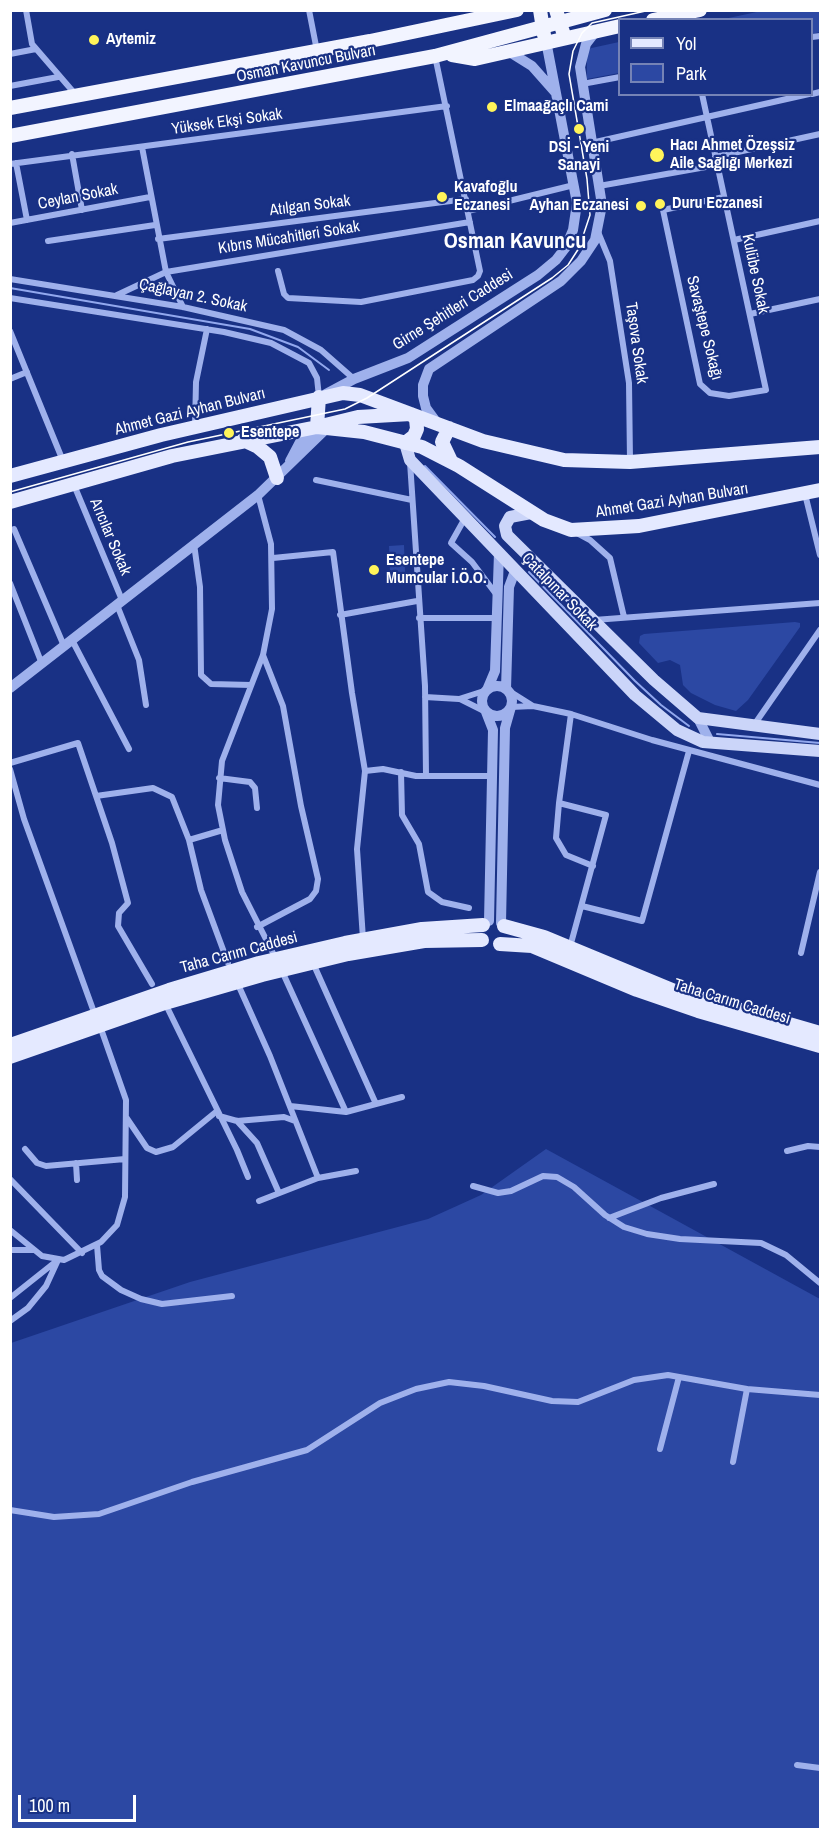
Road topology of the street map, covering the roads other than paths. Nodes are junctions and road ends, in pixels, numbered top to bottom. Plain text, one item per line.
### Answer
1 (26, 10) edge
2 (309, 10) edge
3 (540, 10) edge
4 (605, 10) edge
5 (700, 10) edge
6 (509, 11) edge
7 (484, 13) edge
8 (662, 18) edge
9 (560, 24) edge
10 (618, 26) edge
11 (597, 30) junction
12 (544, 34) junction
13 (36, 49) junction
14 (317, 51) junction
15 (508, 51) junction
16 (10, 54) edge
17 (440, 55) junction
18 (58, 77) junction
19 (618, 77) edge
20 (582, 84) junction
21 (10, 86) edge
22 (558, 96) junction
23 (702, 96) edge
24 (801, 96) edge
25 (78, 97) junction
26 (447, 106) junction
27 (10, 108) edge
28 (706, 117) junction
29 (820, 134) edge
30 (10, 136) edge
31 (591, 143) junction
32 (142, 147) junction
33 (72, 154) junction
34 (715, 157) junction
35 (13, 164) edge
36 (717, 165) junction
37 (574, 185) junction
38 (599, 186) junction
39 (150, 197) junction
40 (724, 197) junction
41 (466, 200) junction
42 (82, 210) junction
43 (468, 211) junction
44 (27, 220) junction
45 (820, 221) edge
46 (470, 222) junction
47 (10, 223) edge
48 (155, 225) junction
49 (598, 232) junction
50 (158, 239) junction
51 (734, 240) junction
52 (48, 241) dead end
53 (278, 271) dead end
54 (166, 272) junction
55 (10, 279) edge
56 (117, 295) junction
57 (10, 298) edge
58 (820, 299) edge
59 (183, 307) junction
60 (750, 314) junction
61 (207, 329) junction
62 (10, 331) edge
63 (27, 372) junction
64 (10, 379) edge
65 (354, 379) junction
66 (766, 390) joint
67 (319, 397) junction
68 (411, 414) junction
69 (443, 426) junction
70 (195, 427) junction
71 (322, 428) junction
72 (243, 440) junction
73 (405, 443) junction
74 (820, 447) edge
75 (410, 460) junction
76 (63, 462) junction
77 (452, 462) junction
78 (630, 462) junction
79 (280, 475) junction
80 (10, 476) edge
81 (316, 480) dead end
82 (74, 483) junction
83 (820, 490) edge
84 (804, 493) junction
85 (258, 495) junction
86 (412, 500) junction
87 (10, 502) edge
88 (531, 513) junction
89 (465, 518) junction
90 (14, 529) dead end
91 (572, 530) junction
92 (194, 544) junction
93 (499, 553) junction
94 (820, 555) edge
95 (273, 558) junction
96 (515, 571) junction
97 (10, 583) edge
98 (497, 596) junction
99 (417, 601) junction
100 (120, 603) junction
101 (820, 603) edge
102 (340, 615) junction
103 (624, 617) junction
104 (419, 618) junction
105 (496, 618) junction
106 (593, 620) junction
107 (820, 630) edge
108 (68, 643) junction
109 (263, 655) junction
110 (42, 664) junction
111 (251, 685) junction
112 (10, 688) edge
113 (506, 689) junction
114 (487, 690) junction
115 (424, 697) junction
116 (459, 699) junction
117 (146, 705) dead end
118 (533, 706) junction
119 (511, 707) junction
120 (486, 712) junction
121 (571, 714) junction
122 (698, 718) junction
123 (753, 726) junction
124 (820, 734) edge
125 (710, 742) junction
126 (129, 749) dead end
127 (689, 751) junction
128 (820, 751) edge
129 (713, 757) junction
130 (10, 763) edge
131 (10, 769) edge
132 (365, 771) junction
133 (401, 772) junction
134 (426, 776) junction
135 (492, 776) junction
136 (219, 778) junction
137 (820, 785) edge
138 (96, 796) junction
139 (560, 803) junction
140 (257, 808) dead end
141 (223, 830) junction
142 (189, 840) junction
143 (593, 866) junction
144 (820, 872) edge
145 (582, 906) junction
146 (469, 908) dead end
147 (494, 924) junction
148 (257, 927) junction
149 (363, 940) junction
150 (482, 940) junction
151 (500, 944) junction
152 (570, 948) junction
153 (801, 953) dead end
154 (228, 963) dead end
155 (313, 963) junction
156 (279, 965) junction
157 (237, 982) junction
158 (152, 984) dead end
159 (165, 1004) junction
160 (97, 1020) junction
161 (820, 1033) edge
162 (10, 1045) edge
163 (820, 1046) edge
164 (10, 1057) edge
165 (402, 1097) dead end
166 (376, 1104) junction
167 (290, 1106) junction
168 (346, 1112) junction
169 (218, 1114) junction
170 (126, 1117) junction
171 (237, 1121) junction
172 (295, 1121) junction
173 (820, 1147) edge
174 (25, 1149) dead end
175 (787, 1151) dead end
176 (125, 1159) junction
177 (76, 1163) junction
178 (356, 1171) dead end
179 (248, 1178) dead end
180 (318, 1178) junction
181 (10, 1179) edge
182 (77, 1180) dead end
183 (714, 1184) dead end
184 (473, 1185) dead end
185 (279, 1193) junction
186 (259, 1201) dead end
187 (609, 1218) junction
188 (10, 1230) edge
189 (97, 1245) junction
190 (10, 1250) edge
191 (35, 1250) junction
192 (82, 1253) junction
193 (58, 1260) junction
194 (820, 1283) edge
195 (232, 1296) dead end
196 (10, 1298) edge
197 (10, 1320) edge
198 (679, 1377) junction
199 (747, 1389) junction
200 (820, 1395) edge
201 (660, 1449) dead end
202 (733, 1462) dead end
203 (10, 1510) edge
204 (797, 1765) dead end
205 (820, 1768) edge

1 - 13 street
2 - 14 street
3 - 12 highway
4 - 9 highway
5 - 8 highway
6 - 7 highway, Osman Kavuncu Bulvarı
7 - 14 highway, Osman Kavuncu Bulvarı
9 - 11 highway
9 - 12 highway
10 - 11 highway
11 - 20 street, Girne Şehitleri Caddesi
12 - 15 highway
12 - 17 highway, Osman Kavuncu Bulvarı
12 - 22 street, Girne Şehitleri Caddesi
13 - 16 street
13 - 18 street
14 - 25 highway, Osman Kavuncu Bulvarı
15 - 17 highway
15 - 22 street
17 - 26 street
17 - 30 highway, Osman Kavuncu Bulvarı
18 - 21 street
18 - 25 street
19 - 20 street
20 - 31 street, Girne Şehitleri Caddesi
22 - 37 street, Girne Şehitleri Caddesi
23 - 28 street, Kulübe Sokak
24 - 28 street
25 - 27 highway, Osman Kavuncu Bulvarı
26 - 32 street, Yüksek Ekşi Sokak
26 - 41 street
28 - 31 street
28 - 34 street, Kulübe Sokak
29 - 34 street
31 - 38 street, Girne Şehitleri Caddesi
32 - 33 street, Yüksek Ekşi Sokak
32 - 39 street
33 - 35 street, Yüksek Ekşi Sokak
33 - 42 street
34 - 36 street, Kulübe Sokak
35 - 44 street
36 - 38 street
36 - 40 street, Kulübe Sokak
37 - 43 street
37 - 65 street, Girne Şehitleri Caddesi
38 - 49 street, Girne Şehitleri Caddesi
39 - 42 street, Ceylan Sokak
39 - 48 street
40 - 51 street, Kulübe Sokak
40 - 66 street, Savaştepe Sokağı
41 - 43 street
41 - 50 street, Atılgan Sokak
42 - 44 street, Ceylan Sokak
43 - 46 street
44 - 47 street, Ceylan Sokak
45 - 51 street
46 - 53 street
46 - 54 street, Kıbrıs Mücahitleri Sokak
48 - 50 street
48 - 52 street
49 - 69 street, Girne Şehitleri Caddesi
49 - 78 street, Taşova Sokak
50 - 54 street
51 - 60 street, Kulübe Sokak
54 - 56 street, Kıbrıs Mücahitleri Sokak
54 - 59 street
55 - 56 street, Çağlayan 2. Sokak
56 - 59 street, Çağlayan 2. Sokak
57 - 61 street, Çağlayan 2. Sokak
58 - 60 street
59 - 65 street, Çağlayan 2. Sokak
60 - 66 street, Kulübe Sokak
61 - 67 street, Çağlayan 2. Sokak
61 - 70 street
62 - 63 street
63 - 64 street
63 - 76 street
65 - 67 street, Girne Şehitleri Caddesi
67 - 68 main road, Ahmet Gazi Ayhan Bulvarı
67 - 70 main road, Ahmet Gazi Ayhan Bulvarı
67 - 71 main road
68 - 69 main road, Ahmet Gazi Ayhan Bulvarı
68 - 71 main road
68 - 73 main road
69 - 77 main road
69 - 78 main road, Ahmet Gazi Ayhan Bulvarı
70 - 76 main road, Ahmet Gazi Ayhan Bulvarı
71 - 72 main road, Ahmet Gazi Ayhan Bulvarı
71 - 73 main road, Ahmet Gazi Ayhan Bulvarı
71 - 79 street
72 - 79 main road
72 - 82 main road, Ahmet Gazi Ayhan Bulvarı
73 - 75 main road, Çatalpınar Sokak
73 - 77 main road, Ahmet Gazi Ayhan Bulvarı
74 - 78 main road, Ahmet Gazi Ayhan Bulvarı
75 - 86 street
75 - 89 main road, Çatalpınar Sokak
76 - 80 main road, Ahmet Gazi Ayhan Bulvarı
77 - 88 main road, Ahmet Gazi Ayhan Bulvarı
79 - 85 street
81 - 86 street
82 - 87 main road, Ahmet Gazi Ayhan Bulvarı
82 - 100 street, Arıcılar Sokak
83 - 84 main road, Ahmet Gazi Ayhan Bulvarı
84 - 91 main road, Ahmet Gazi Ayhan Bulvarı
84 - 94 street
85 - 92 street
85 - 95 street
86 - 99 street
88 - 91 main road, Ahmet Gazi Ayhan Bulvarı
88 - 106 main road, Çatalpınar Sokak
89 - 93 main road, Çatalpınar Sokak
89 - 98 street
90 - 108 street
91 - 103 street
92 - 100 street
92 - 111 street
93 - 96 main road, Çatalpınar Sokak
93 - 98 street
95 - 102 street
95 - 109 street
96 - 113 street
96 - 125 main road, Çatalpınar Sokak
97 - 110 street
98 - 105 street
99 - 102 street
99 - 104 street
100 - 108 street
100 - 117 street, Arıcılar Sokak
101 - 103 street
102 - 132 street
103 - 106 street
104 - 105 street
104 - 115 street
105 - 114 street
106 - 122 main road, Çatalpınar Sokak
107 - 123 street
108 - 110 street
108 - 126 street
109 - 111 street
109 - 148 street
110 - 112 street
111 - 136 street
113 - 114 street
113 - 118 street
113 - 119 street
114 - 116 street
114 - 120 street
115 - 116 street
115 - 134 street
116 - 120 street
118 - 119 street
118 - 121 street
119 - 120 street
119 - 147 street
120 - 135 street
121 - 127 street
121 - 139 street
122 - 123 main road
122 - 125 street
123 - 124 main road
125 - 128 main road, Çatalpınar Sokak
125 - 129 street
127 - 129 street
127 - 145 street
129 - 137 street
130 - 138 street
131 - 160 street
132 - 133 street
132 - 149 street
133 - 134 street
133 - 146 street
134 - 135 street
135 - 147 street
136 - 140 street
136 - 141 street
138 - 142 street
138 - 158 street
139 - 143 street
139 - 143 street
141 - 142 street
141 - 148 street
142 - 154 street
143 - 145 street
144 - 153 street
145 - 152 street
147 - 149 main road, Taha Carım Caddesi
147 - 150 main road
147 - 151 main road
147 - 152 main road, Taha Carım Caddesi
148 - 156 street
149 - 156 main road, Taha Carım Caddesi
150 - 151 main road, Taha Carım Caddesi
150 - 155 main road, Taha Carım Caddesi
151 - 163 main road, Taha Carım Caddesi
152 - 161 main road, Taha Carım Caddesi
155 - 156 main road, Taha Carım Caddesi
155 - 166 street
156 - 157 main road, Taha Carım Caddesi
156 - 160 main road, Taha Carım Caddesi
156 - 168 street
157 - 159 main road, Taha Carım Caddesi
157 - 167 street
159 - 160 main road, Taha Carım Caddesi
159 - 169 street
160 - 162 main road, Taha Carım Caddesi
160 - 164 main road, Taha Carım Caddesi
160 - 170 street
165 - 166 street
166 - 168 street
167 - 168 street
167 - 172 street
169 - 170 street
169 - 171 street
169 - 179 street
170 - 176 street
171 - 172 street
171 - 185 street
172 - 180 street
173 - 175 street
174 - 177 street
176 - 177 street
176 - 189 street
177 - 182 street
178 - 180 street
180 - 185 street
181 - 192 street
183 - 187 street
184 - 187 street
185 - 186 street
187 - 194 street
188 - 191 street
189 - 192 street
189 - 195 street
190 - 191 street
191 - 193 street
192 - 193 street
193 - 196 street
193 - 197 street
198 - 199 street
198 - 201 street
198 - 203 street
199 - 200 street
199 - 202 street
204 - 205 street

